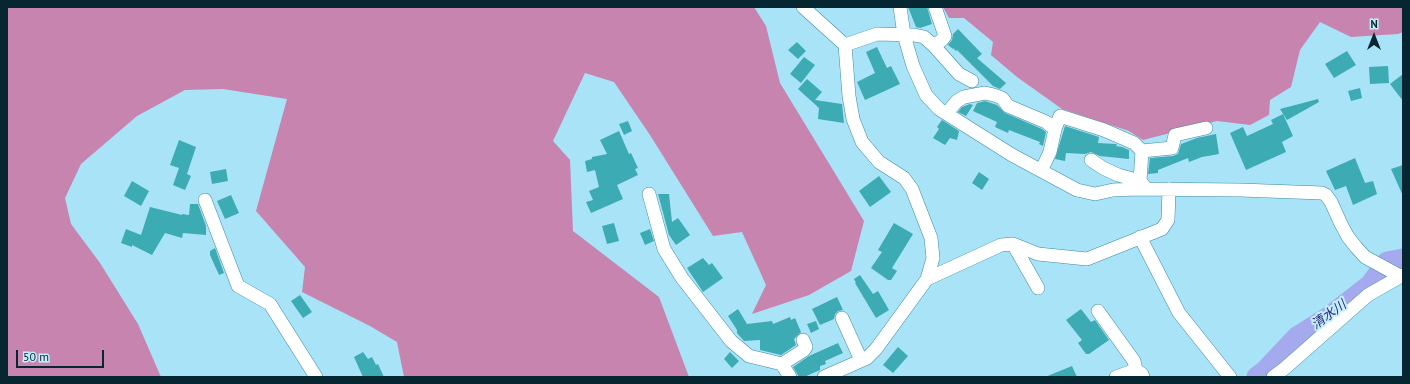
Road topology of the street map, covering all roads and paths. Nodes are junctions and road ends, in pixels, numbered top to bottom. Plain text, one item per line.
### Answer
1 (804, 7) edge
2 (900, 7) edge
3 (936, 7) edge
4 (904, 35) junction
5 (845, 44) junction
6 (934, 46) junction
7 (972, 81) dead end
8 (947, 113) junction
9 (1206, 128) dead end
10 (1055, 129) junction
11 (1142, 151) junction
12 (1090, 160) dead end
13 (1041, 171) junction
14 (1143, 185) junction
15 (1170, 189) junction
16 (649, 194) dead end
17 (205, 200) dead end
18 (1140, 237) junction
19 (1013, 244) junction
20 (1392, 272) edge
21 (927, 279) junction
22 (1038, 288) dead end
23 (1098, 312) dead end
24 (842, 318) dead end
25 (803, 340) dead end
26 (862, 360) junction
27 (782, 364) junction
28 (1139, 373) edge
29 (316, 377) edge
30 (790, 377) edge
31 (824, 377) edge
32 (1116, 377) edge
33 (1230, 377) edge
34 (1273, 377) edge

1 - 5 street
2 - 4 street
3 - 6 street
4 - 5 street
4 - 6 street
4 - 8 street
5 - 21 street
6 - 7 street
8 - 10 street
8 - 13 street
9 - 11 street
10 - 11 street
10 - 13 street
11 - 14 street
12 - 14 street
13 - 14 street
14 - 15 street
15 - 18 street
15 - 20 street
16 - 27 street
17 - 29 street
18 - 19 street
18 - 33 street
19 - 21 street
19 - 22 street
20 - 34 street
21 - 26 street
23 - 28 street
24 - 26 street
25 - 27 street
26 - 31 street
27 - 30 street
28 - 32 street

